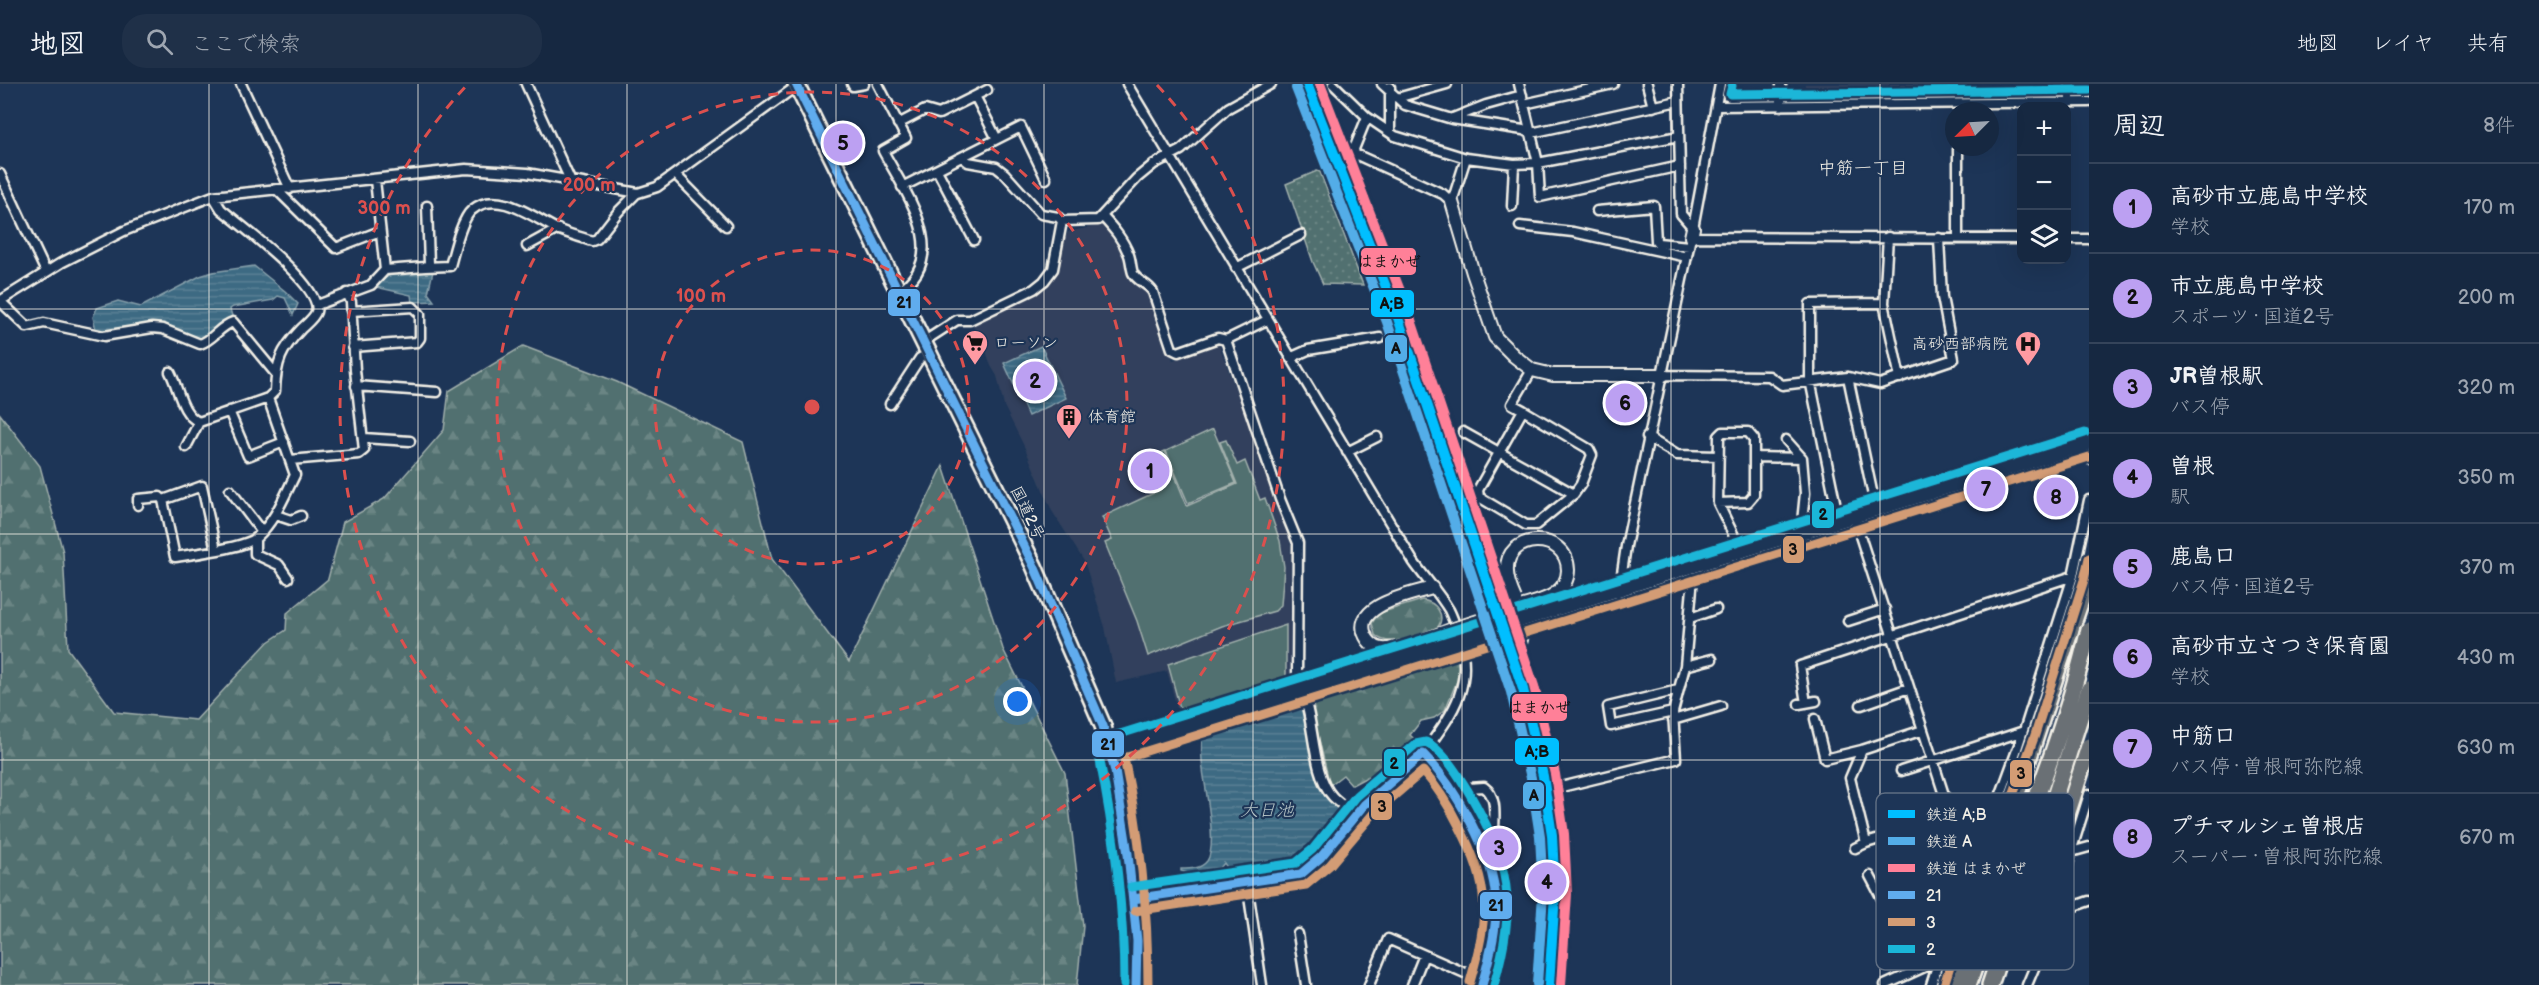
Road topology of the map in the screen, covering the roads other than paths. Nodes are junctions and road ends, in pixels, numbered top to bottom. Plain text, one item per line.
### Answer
1 (241, 84) edge
2 (526, 84) edge
3 (852, 84) edge
4 (864, 84) edge
5 (878, 84) edge
6 (1127, 84) edge
7 (1271, 84) edge
8 (1333, 84) edge
9 (1382, 84) edge
10 (1447, 84) edge
11 (1520, 84) edge
12 (1613, 84) edge
13 (1647, 84) edge
14 (1678, 84) edge
15 (1720, 84) edge
16 (1781, 84) edge
17 (2070, 84) edge
18 (797, 85) edge
19 (987, 90) dead end
20 (1392, 91) edge
21 (975, 96) junction
22 (1523, 99) junction
23 (1678, 101) junction
24 (2070, 102) edge
25 (2089, 102) edge
26 (2071, 103) edge
27 (2017, 105) edge
28 (1716, 106) junction
29 (1781, 106) junction
30 (1999, 106) edge
31 (1653, 107) junction
32 (1945, 107) edge
33 (1367, 117) junction
34 (1452, 119) junction
35 (898, 124) junction
36 (1390, 132) junction
37 (1531, 133) junction
38 (1679, 136) junction
39 (997, 139) junction
40 (1170, 156) junction
41 (1959, 156) edge
42 (962, 157) junction
43 (1466, 158) junction
44 (1538, 163) junction
45 (1514, 164) junction
46 (1680, 166) junction
47 (937, 170) junction
48 (0, 174) edge
49 (675, 174) junction
50 (1046, 179) dead end
51 (375, 180) junction
52 (570, 180) junction
53 (902, 187) junction
54 (290, 189) junction
55 (278, 190) junction
56 (637, 193) junction
57 (213, 196) junction
58 (1452, 202) junction
59 (427, 206) dead end
60 (1512, 206) dead end
61 (970, 208) dead end
62 (1597, 211) dead end
63 (960, 213) junction
64 (1102, 216) junction
65 (1062, 221) junction
66 (726, 226) dead end
67 (1521, 226) dead end
68 (558, 229) junction
69 (380, 231) junction
70 (1301, 236) dead end
71 (1691, 237) junction
72 (1888, 237) junction
73 (1939, 238) junction
74 (1959, 238) junction
75 (2017, 239) edge
76 (2071, 239) edge
77 (2089, 239) edge
78 (974, 240) dead end
79 (526, 246) dead end
80 (1687, 257) junction
81 (425, 267) junction
82 (1236, 268) junction
83 (385, 270) junction
84 (46, 272) junction
85 (897, 292) junction
86 (347, 293) junction
87 (0, 301) edge
88 (1884, 303) junction
89 (317, 305) junction
90 (351, 311) junction
91 (1267, 320) junction
92 (1380, 338) dead end
93 (1226, 340) junction
94 (353, 347) junction
95 (926, 348) junction
96 (1290, 358) junction
97 (1532, 370) junction
98 (170, 372) dead end
99 (276, 374) junction
100 (1663, 375) junction
101 (1848, 377) junction
102 (1900, 378) junction
103 (1810, 381) junction
104 (356, 386) junction
105 (437, 392) dead end
106 (268, 398) junction
107 (890, 404) dead end
108 (1523, 410) junction
109 (229, 411) junction
110 (199, 422) junction
111 (1463, 432) dead end
112 (1377, 437) dead end
113 (1647, 437) junction
114 (363, 438) junction
115 (1786, 440) dead end
116 (410, 441) dead end
117 (284, 442) junction
118 (2089, 444) edge
119 (186, 447) dead end
120 (1500, 451) junction
121 (2072, 451) junction
122 (1347, 452) junction
123 (1719, 456) junction
124 (1755, 457) junction
125 (1802, 458) junction
126 (2089, 459) edge
127 (290, 460) junction
128 (230, 490) dead end
129 (1574, 494) junction
130 (163, 500) junction
131 (2089, 500) edge
132 (1718, 503) junction
133 (138, 505) dead end
134 (1876, 510) junction
135 (1837, 511) junction
136 (2089, 514) edge
137 (276, 515) junction
138 (300, 516) dead end
139 (1802, 522) junction
140 (1856, 522) junction
141 (2083, 527) junction
142 (261, 531) junction
143 (255, 539) junction
144 (1738, 544) junction
145 (216, 550) junction
146 (2089, 562) edge
147 (2073, 576) junction
148 (288, 578) dead end
149 (1693, 578) junction
150 (1625, 580) junction
151 (1432, 588) junction
152 (1630, 597) junction
153 (1716, 609) dead end
154 (1885, 609) junction
155 (1519, 612) junction
156 (1690, 618) junction
157 (1848, 621) dead end
158 (1525, 629) junction
159 (2089, 630) edge
160 (1893, 634) junction
161 (1452, 636) junction
162 (1712, 659) dead end
163 (1685, 666) junction
164 (1299, 681) dead end
165 (1909, 688) junction
166 (2089, 689) edge
167 (1678, 690) junction
168 (1816, 701) dead end
169 (1306, 703) dead end
170 (1861, 705) dead end
171 (1721, 706) dead end
172 (1673, 716) junction
173 (1815, 718) dead end
174 (1923, 730) junction
175 (2024, 731) junction
176 (2089, 746) edge
177 (1110, 750) junction
178 (1862, 750) junction
179 (1423, 754) junction
180 (1933, 761) junction
181 (1900, 771) dead end
182 (1454, 789) junction
183 (1553, 789) junction
184 (1943, 793) edge
185 (2002, 793) edge
186 (2017, 793) edge
187 (2037, 793) edge
188 (2056, 793) edge
189 (2074, 793) edge
190 (2089, 794) edge
191 (1356, 815) junction
192 (1876, 840) edge
193 (1480, 841) junction
194 (2074, 842) edge
195 (1866, 843) junction
196 (2089, 847) edge
197 (1855, 848) dead end
198 (2074, 851) edge
199 (1870, 876) dead end
200 (1247, 883) junction
201 (1876, 887) edge
202 (1134, 899) junction
203 (2089, 901) edge
204 (2074, 906) edge
205 (1298, 934) dead end
206 (1424, 954) junction
207 (1918, 970) edge
208 (1936, 970) edge
209 (1961, 970) edge
210 (1973, 970) edge
211 (1996, 970) edge
212 (2033, 970) edge
213 (1482, 983) edge
214 (1136, 985) edge
215 (1263, 985) edge
216 (1306, 985) edge
217 (1369, 985) edge
218 (1412, 985) edge
219 (1561, 985) edge
220 (1885, 985) edge
221 (1931, 985) edge
222 (1956, 985) edge
223 (1968, 985) edge
224 (1990, 985) edge
225 (2027, 985) edge

1 - 54 street
2 - 52 street
3 - 4 street
5 - 35 street
6 - 40 street
7 - 40 street
8 - 33 street
9 - 20 street
10 - 20 street
11 - 22 street
12 - 22 street
13 - 31 street
14 - 23 street
15 - 28 street
16 - 29 street
17 - 24 street
18 - 49 street
18 - 85 highway, 国道2号
19 - 21 street
20 - 34 street
20 - 36 street
21 - 35 street
21 - 39 street
22 - 34 street
22 - 37 street
23 - 31 street
23 - 38 street
25 - 26 street
27 - 30 street
28 - 29 street
28 - 71 street
29 - 32 street
31 - 37 street
33 - 36 street
33 - 58 street
34 - 37 street
35 - 53 street
36 - 43 street
37 - 44 street
38 - 44 street
38 - 46 street
39 - 42 street
39 - 50 street
40 - 64 street
40 - 82 street
41 - 74 street
42 - 47 street
42 - 65 street
43 - 45 street
43 - 58 street
44 - 45 street
44 - 46 street
45 - 60 street
46 - 71 street
47 - 53 street
47 - 63 street
48 - 84 street
49 - 56 street
49 - 66 street
51 - 52 street
51 - 54 street
51 - 69 street
52 - 56 street
53 - 85 street
54 - 55 street
55 - 57 street
55 - 69 street
56 - 68 street
57 - 84 street
57 - 89 street
58 - 97 main road
59 - 81 street
61 - 63 street
62 - 71 street
63 - 78 street
64 - 65 street
64 - 93 street
65 - 95 street
67 - 80 street
68 - 79 street
68 - 81 street
69 - 83 street
70 - 82 street
71 - 72 street
71 - 80 street
72 - 73 street
72 - 88 street
73 - 74 street
73 - 102 street
74 - 75 street
76 - 77 street
80 - 100 street
81 - 83 street
82 - 91 street
83 - 86 street
84 - 87 street
85 - 95 highway, 国道2号
86 - 89 street
86 - 90 street
87 - 99 street
88 - 102 street
88 - 103 street
89 - 99 street
90 - 94 street
90 - 94 street
91 - 93 street
91 - 96 street
92 - 96 street
93 - 164 street
94 - 104 street
95 - 107 street
95 - 177 highway, 国道2号
96 - 122 street
97 - 100 main road
97 - 108 street
98 - 110 street
99 - 106 street
100 - 103 street
100 - 113 street
101 - 102 street
101 - 103 street
101 - 134 street
103 - 135 street
104 - 105 street
104 - 114 street
106 - 109 street
106 - 117 street
108 - 120 street
108 - 129 street
109 - 110 street
109 - 117 street
110 - 119 street
111 - 120 street
112 - 122 street
113 - 123 street
113 - 150 street
114 - 116 street
114 - 127 street
115 - 125 street
117 - 127 street
118 - 121 main road
120 - 129 street
120 - 129 street
121 - 126 street
121 - 134 main road
122 - 151 street
123 - 124 street
123 - 132 street
124 - 125 street
124 - 132 street
125 - 139 street
127 - 137 street
128 - 142 street
130 - 133 street
130 - 145 street
130 - 145 street
131 - 141 street
132 - 144 street
134 - 140 main road
135 - 139 street
135 - 140 street
136 - 141 street
137 - 138 street
137 - 142 street
139 - 144 street
140 - 149 street
140 - 154 street
140 - 161 main road, bridge
141 - 147 street
142 - 143 street
143 - 145 street
143 - 148 street
144 - 150 street
146 - 186 highway, bridge
147 - 160 street
147 - 175 street
149 - 152 street
149 - 156 street
150 - 152 street
150 - 155 street
151 - 161 main road
151 - 179 street
152 - 158 street
153 - 156 street
154 - 157 street
154 - 160 street
155 - 158 main road
155 - 161 main road, bridge
156 - 163 street
158 - 183 street
159 - 187 highway, bridge
160 - 165 street
160 - 168 street
161 - 177 main road
162 - 163 street
163 - 167 street
165 - 170 street
165 - 174 street
166 - 188 highway, bridge
167 - 172 street
167 - 172 street
169 - 191 street
171 - 172 street
172 - 183 street
173 - 178 street
174 - 178 street
174 - 180 street
175 - 180 street
175 - 185 street
176 - 189 highway, bridge
177 - 202 highway, 国道2号
178 - 195 street
179 - 182 main road
179 - 191 main road
180 - 181 street
180 - 184 street
182 - 193 main road
182 - 193 street
183 - 219 street
190 - 194 street
191 - 200 main road
192 - 195 street
193 - 213 street
195 - 197 street
196 - 198 street
199 - 201 street
200 - 202 main road
200 - 215 street
202 - 214 highway, 国道2号
203 - 204 street
205 - 216 street
206 - 213 street
206 - 217 street
206 - 218 street
207 - 220 street
208 - 221 street
209 - 222 highway, bridge
210 - 223 highway, bridge
211 - 224 highway
212 - 225 street

